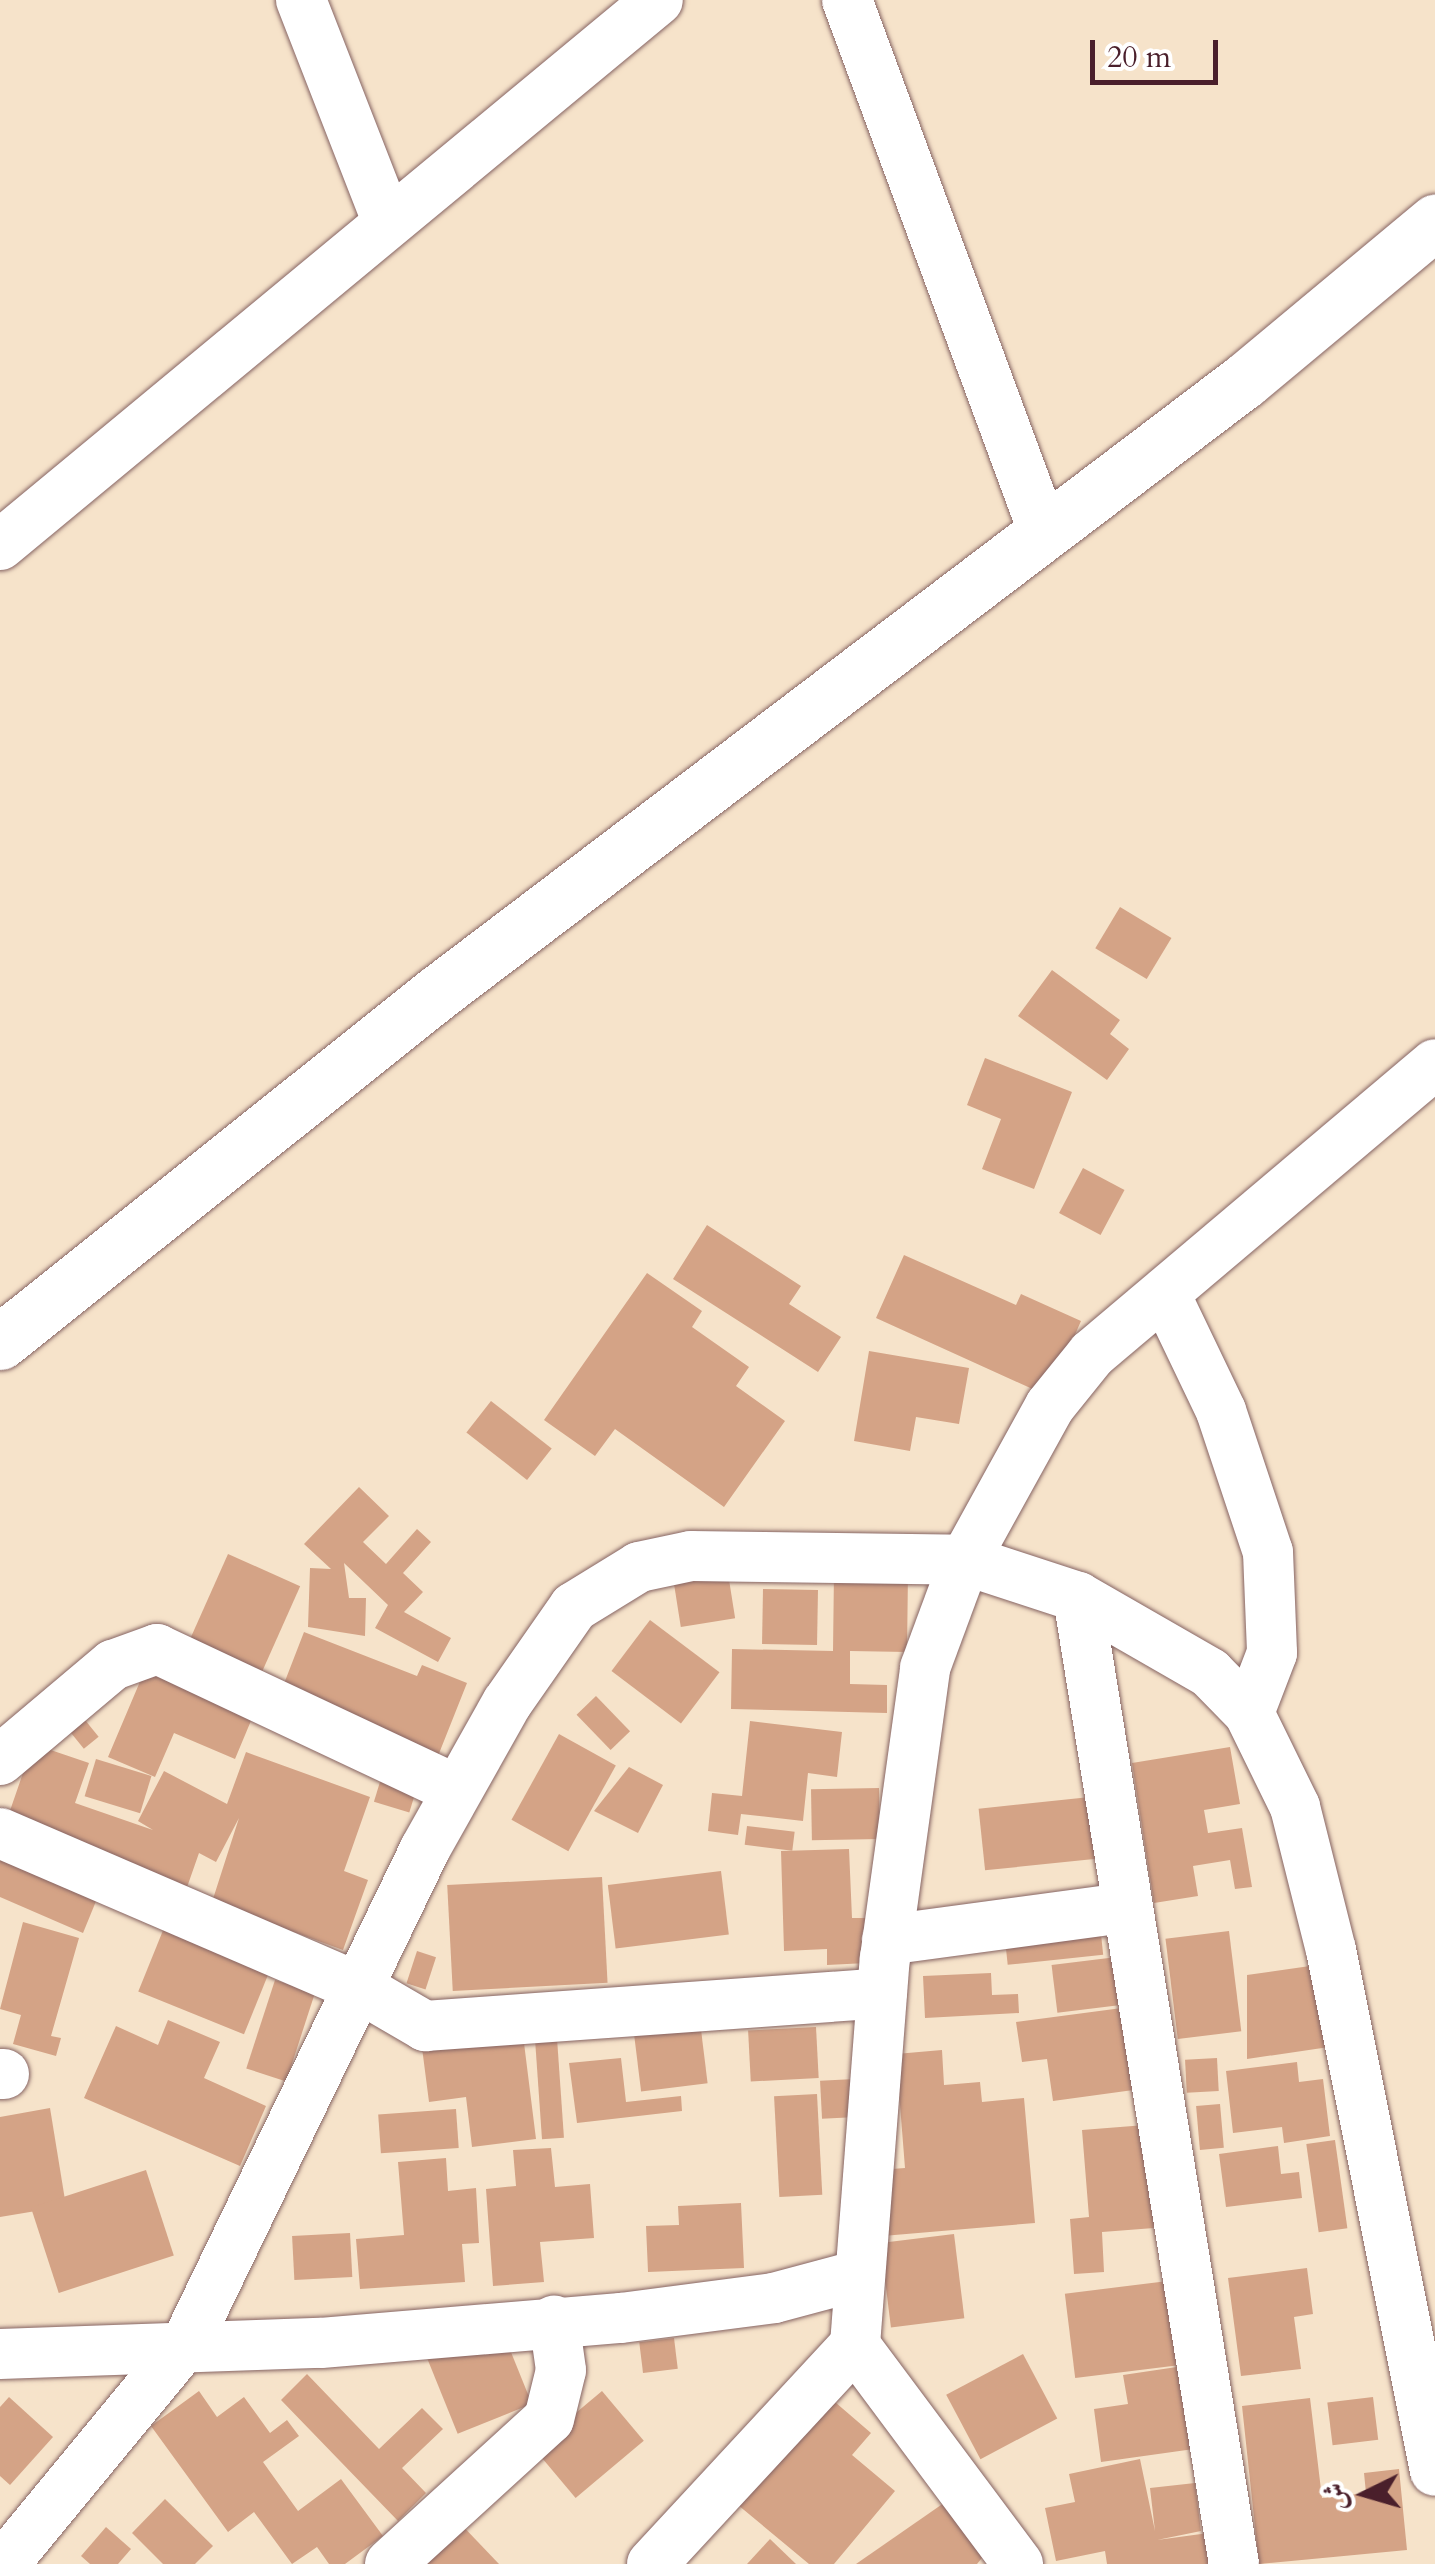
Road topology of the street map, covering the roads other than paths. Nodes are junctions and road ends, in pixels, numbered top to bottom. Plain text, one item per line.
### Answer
1 (301, 0) edge
2 (658, 0) edge
3 (847, 0) edge
4 (1435, 222) edge
5 (388, 223) junction
6 (1044, 533) junction
7 (0, 545) edge
8 (1435, 1064) edge
9 (1165, 1294) junction
10 (0, 1342) edge
11 (964, 1560) junction
12 (1078, 1597) junction
13 (1249, 1713) junction
14 (0, 1760) edge
15 (457, 1790) junction
16 (0, 1833) edge
17 (1125, 1908) junction
18 (887, 1940) junction
19 (358, 1987) junction
20 (882, 1993) junction
21 (856, 2276) junction
22 (554, 2320) junction
23 (187, 2342) junction
24 (855, 2346) junction
25 (0, 2354) edge
26 (1435, 2471) edge
27 (4, 2564) edge
28 (390, 2564) edge
29 (652, 2564) edge
30 (1018, 2564) edge
31 (1234, 2564) edge

1 - 5 street
2 - 5 street
3 - 6 street
4 - 6 street
5 - 7 street
6 - 10 street
8 - 9 street
9 - 11 street
9 - 13 street
11 - 12 street
11 - 15 street
11 - 18 street
12 - 13 street
12 - 17 street
13 - 26 street
14 - 15 street
15 - 19 street
16 - 19 street
17 - 18 street
17 - 31 street
18 - 20 street
19 - 20 street
19 - 23 street
20 - 21 street
21 - 22 street
21 - 24 street
22 - 23 street
22 - 28 street
23 - 25 street
23 - 27 street
24 - 29 street
24 - 30 street

